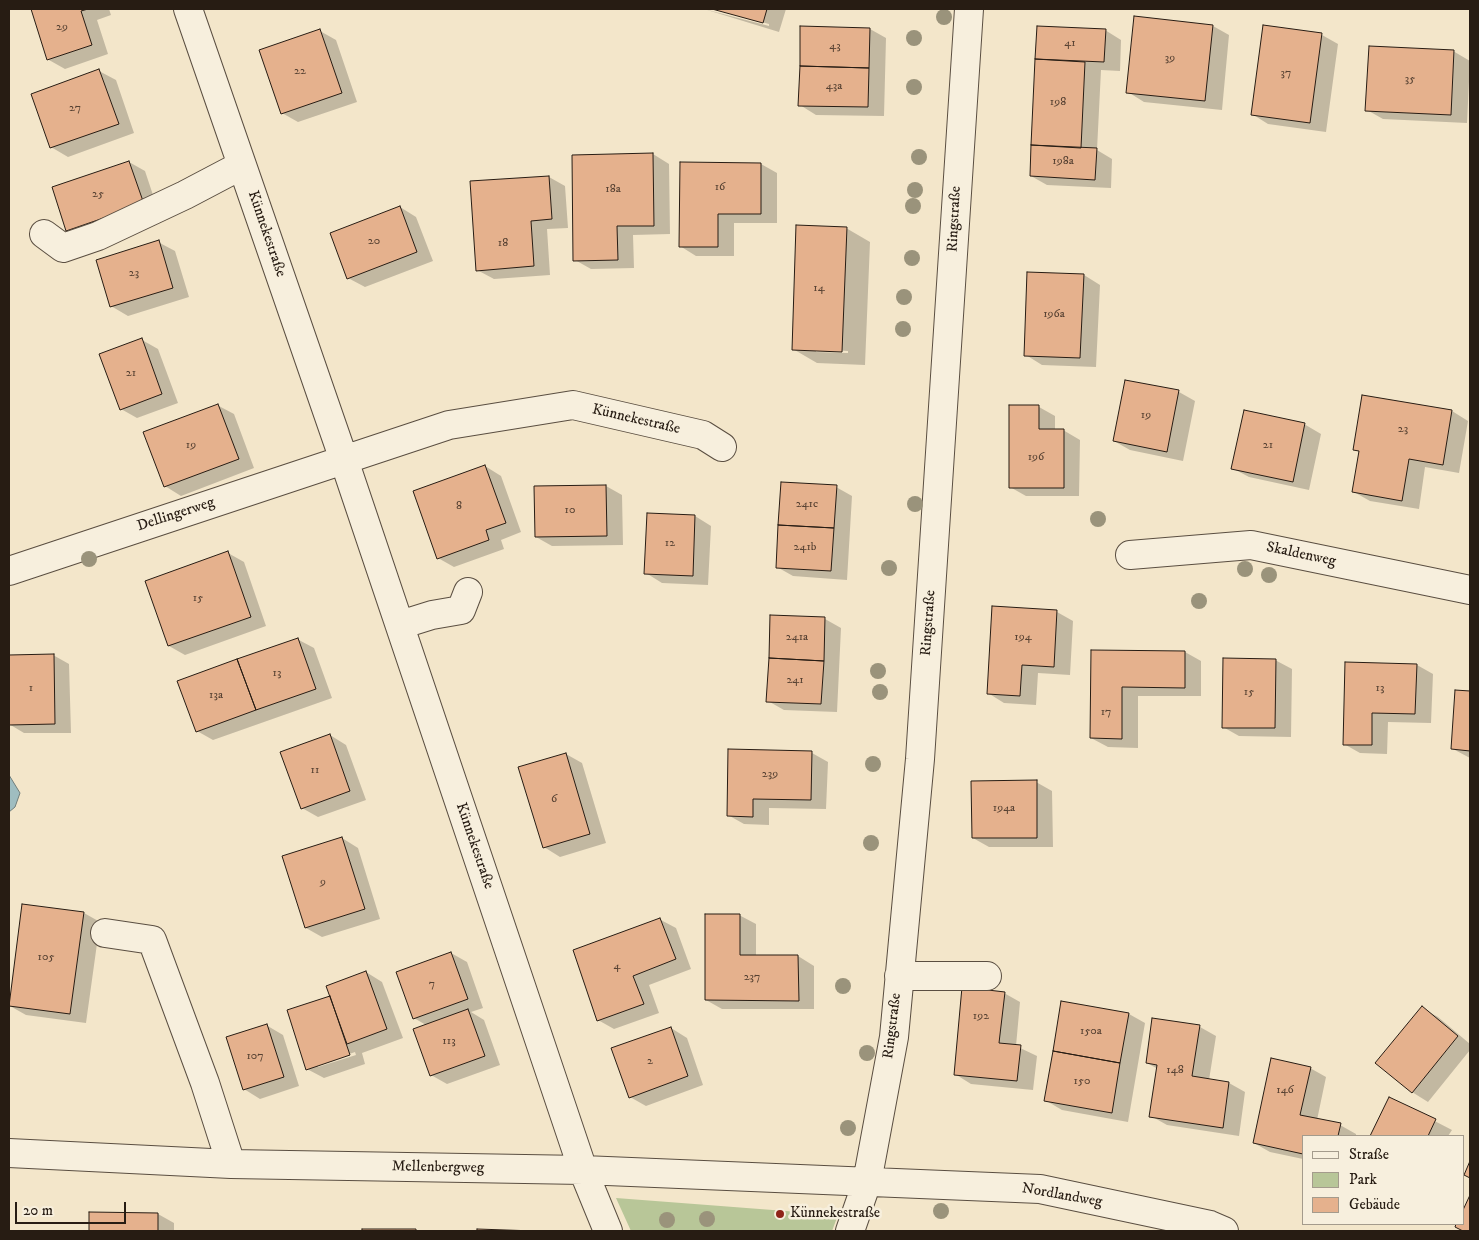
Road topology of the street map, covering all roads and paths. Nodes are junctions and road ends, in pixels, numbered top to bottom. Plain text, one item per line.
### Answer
1 (188, 9) edge
2 (970, 9) edge
3 (242, 165) junction
4 (44, 234) dead end
5 (722, 447) dead end
6 (344, 460) junction
7 (1130, 555) dead end
8 (9, 571) edge
9 (1470, 590) edge
10 (468, 592) dead end
11 (400, 626) junction
12 (105, 933) dead end
13 (899, 976) junction
14 (987, 976) dead end
15 (9, 1153) edge
16 (232, 1164) junction
17 (583, 1170) junction
18 (866, 1182) junction
19 (608, 1231) edge
20 (850, 1231) edge
21 (1224, 1231) edge

1 - 3 street, Künnekestraße
2 - 13 street, Ringstraße
3 - 4 street
3 - 6 street, Künnekestraße
5 - 6 street, Künnekestraße
6 - 8 street, Dellingerweg
6 - 11 street, Künnekestraße
7 - 9 street, Skaldenweg
10 - 11 street
11 - 17 street, Künnekestraße
12 - 16 street
13 - 14 street
13 - 18 street, Ringstraße
15 - 16 street, Mellenbergweg
16 - 17 street, Mellenbergweg
17 - 18 street, Mellenbergweg
17 - 19 street, Künnekestraße
18 - 20 street, Ringstraße
18 - 21 street, Nordlandweg

